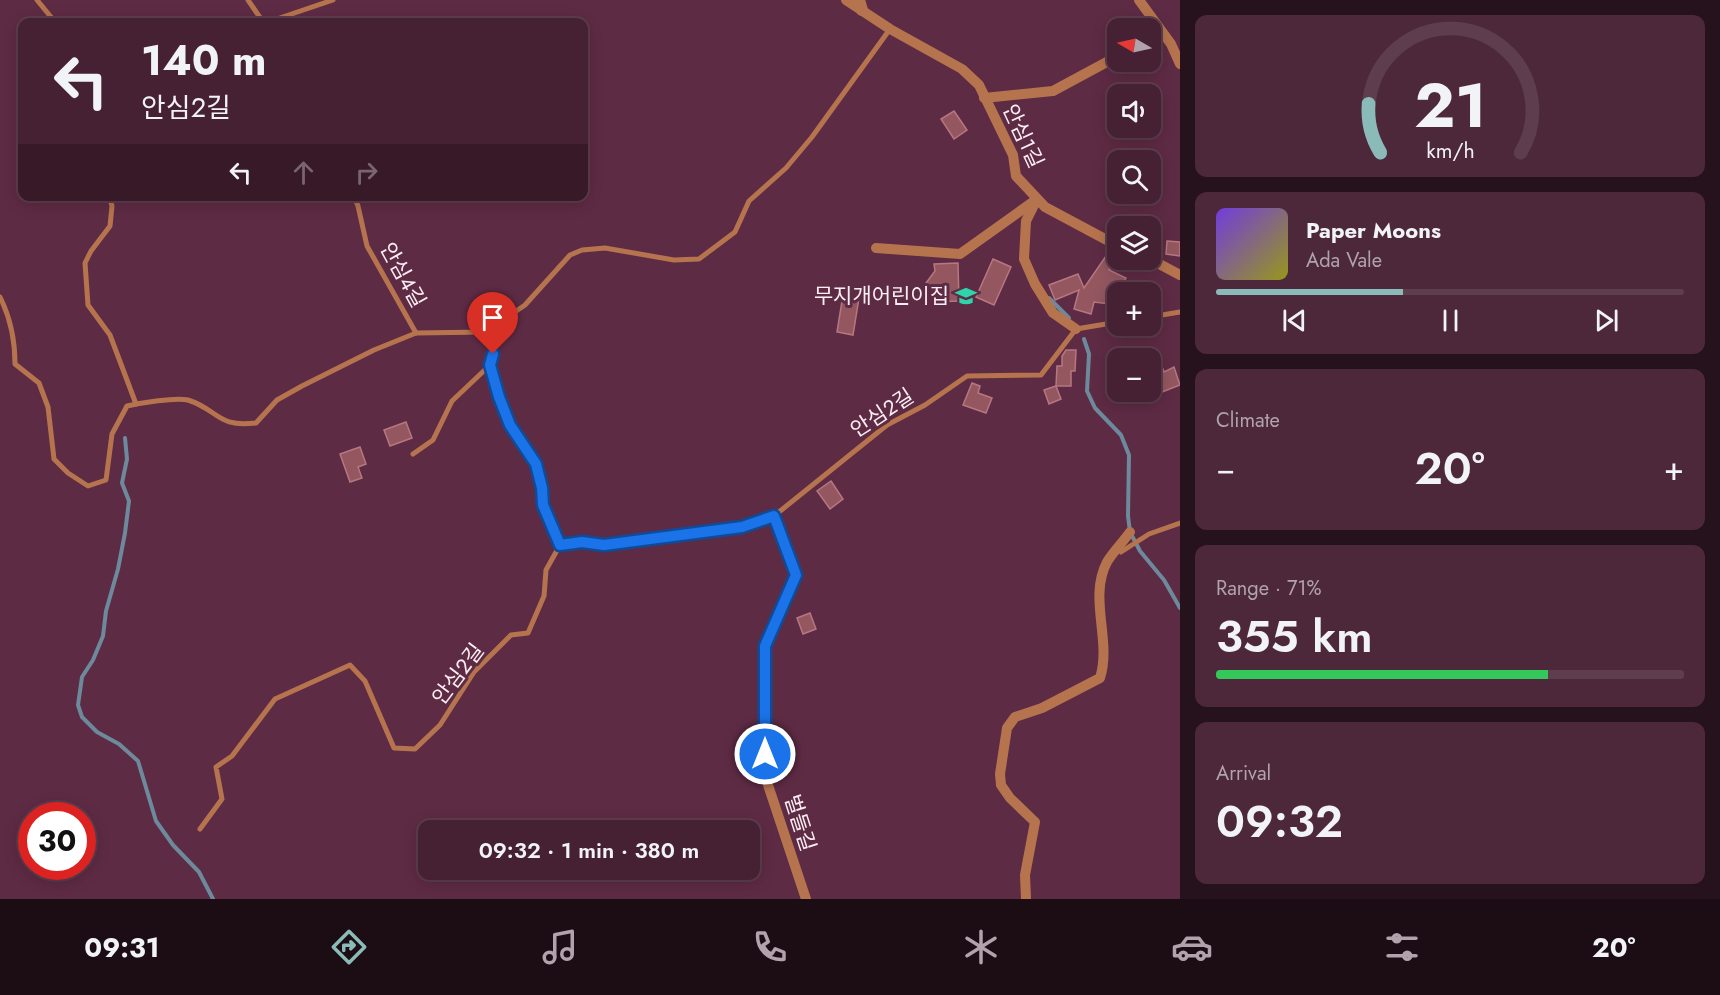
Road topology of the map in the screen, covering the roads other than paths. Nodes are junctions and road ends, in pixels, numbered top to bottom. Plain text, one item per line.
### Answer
1 (38, 0) edge
2 (248, 0) edge
3 (333, 0) edge
4 (846, 0) edge
5 (1139, 0) edge
6 (860, 5) edge
7 (52, 18) edge
8 (260, 18) edge
9 (280, 18) edge
10 (1148, 18) edge
11 (890, 29) junction
12 (1161, 36) edge
13 (1107, 62) edge
14 (1180, 64) edge
15 (984, 98) junction
16 (1037, 199) junction
17 (110, 201) edge
18 (356, 201) edge
19 (1107, 240) edge
20 (876, 248) dead end
21 (1161, 265) edge
22 (1180, 275) edge
23 (0, 297) edge
24 (1180, 312) edge
25 (1161, 315) edge
26 (1107, 324) edge
27 (1076, 329) junction
28 (486, 332) junction
29 (416, 333) junction
30 (490, 365) junction
31 (136, 404) junction
32 (413, 454) dead end
33 (774, 516) junction
34 (1180, 523) edge
35 (1130, 532) dead end
36 (560, 545) junction
37 (1121, 552) dead end
38 (200, 829) dead end
39 (806, 899) edge
40 (1026, 899) edge

1 - 7 lane
2 - 8 lane
3 - 9 lane
4 - 6 street, 안심1길
5 - 10 street
6 - 11 street, 안심1길
11 - 15 street, 안심1길
11 - 28 lane
12 - 14 street
13 - 15 street, 안심1길
15 - 16 street, 안심1길
16 - 19 street, 안심1길
16 - 20 street
16 - 27 street
17 - 31 lane
18 - 29 lane, 안심4길
21 - 22 street
23 - 31 lane
24 - 25 lane
26 - 27 lane
27 - 33 lane, 안심2길
28 - 29 lane
28 - 30 lane
29 - 31 lane
30 - 32 lane
30 - 36 lane
33 - 36 lane, 안심2길
33 - 39 street, 벌들길
34 - 37 lane
35 - 40 street
36 - 38 lane, 안심2길

